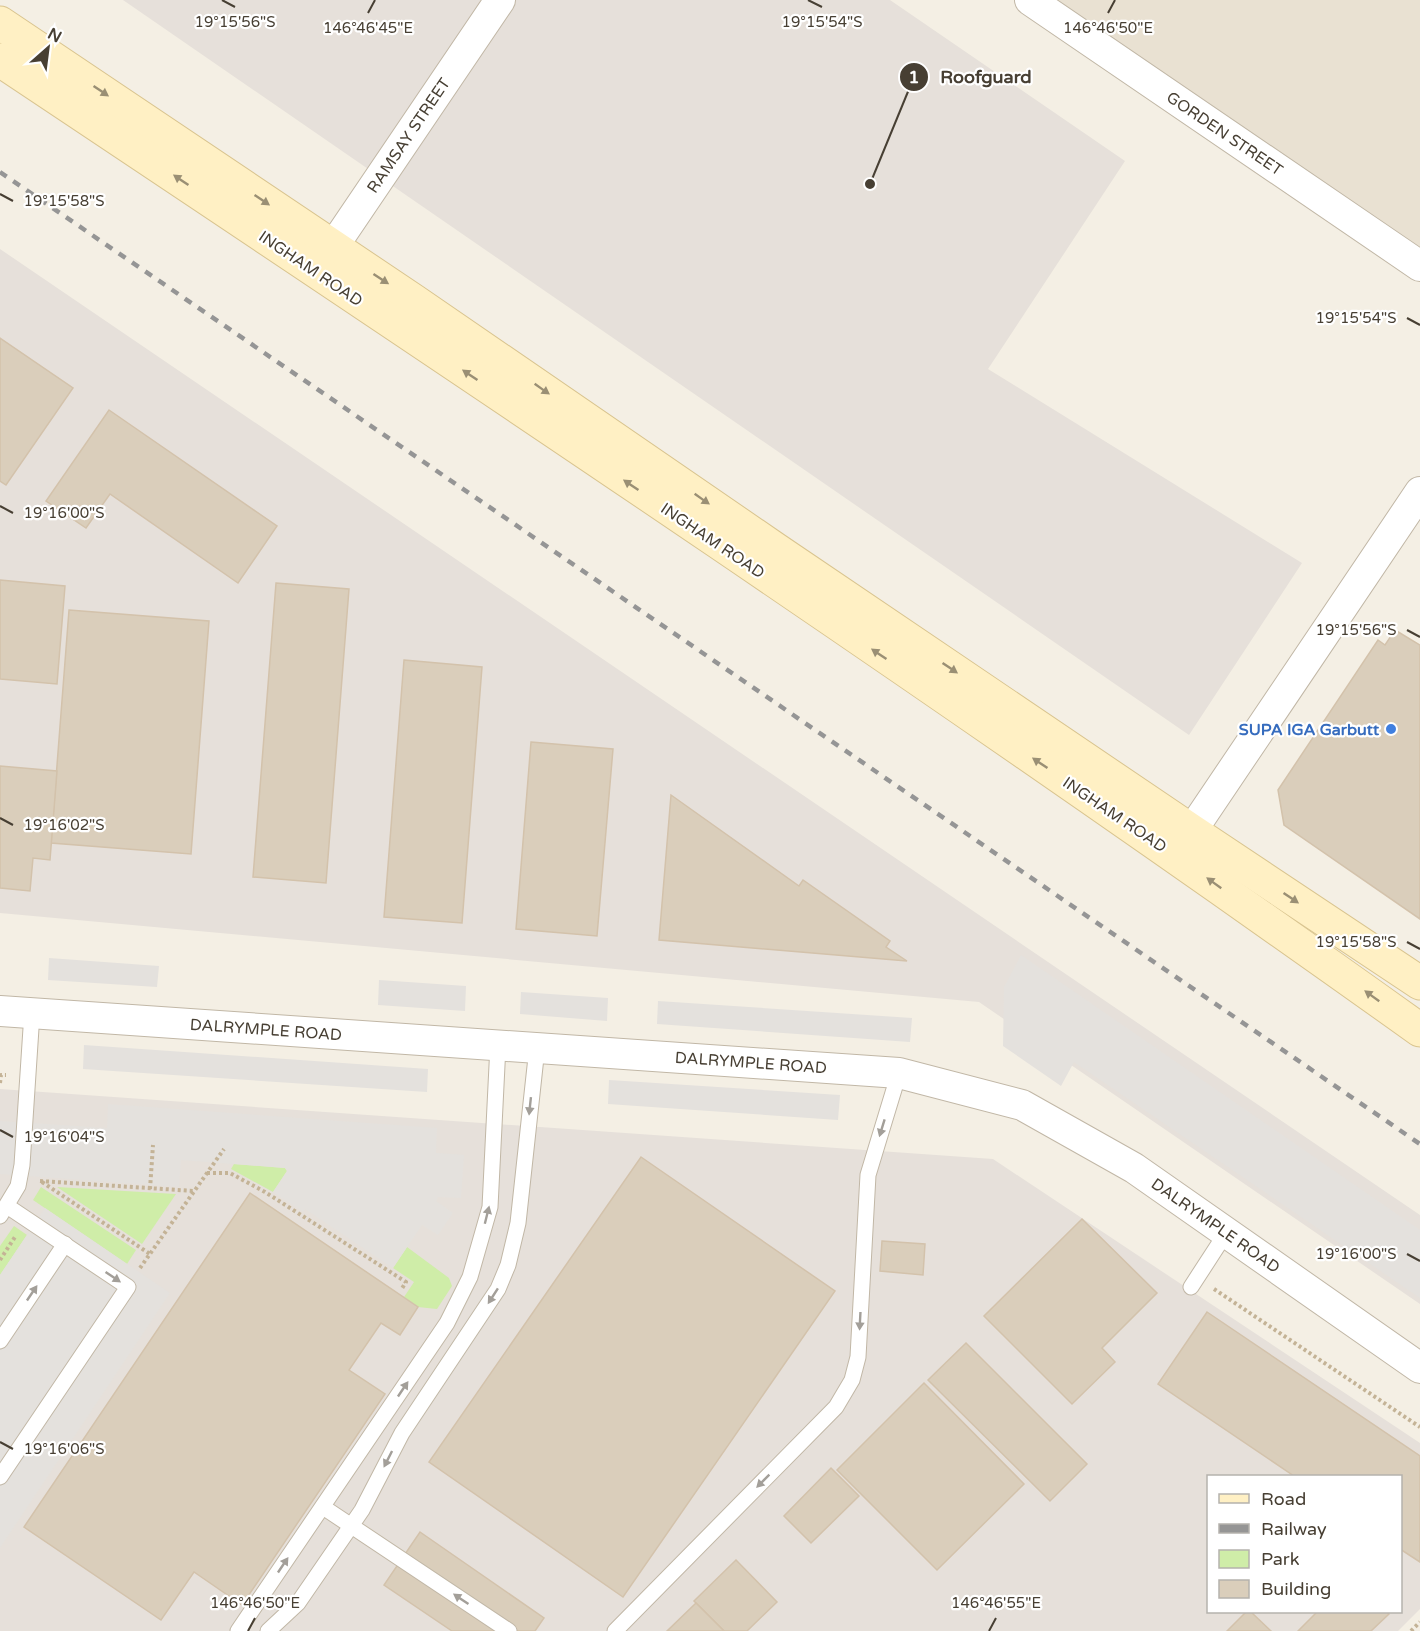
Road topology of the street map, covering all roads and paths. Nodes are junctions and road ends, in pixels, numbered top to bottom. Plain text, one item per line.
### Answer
1 (500, 0) edge
2 (1030, 0) edge
3 (0, 23) edge
4 (0, 60) edge
5 (324, 259) junction
6 (1420, 266) edge
7 (1420, 492) edge
8 (1183, 843) junction
9 (1420, 983) edge
10 (0, 1011) edge
11 (32, 1013) junction
12 (1420, 1030) edge
13 (498, 1045) junction
14 (537, 1048) junction
15 (899, 1073) junction
16 (153, 1145) dead end
17 (224, 1149) dead end
18 (207, 1173) junction
19 (19, 1180) junction
20 (42, 1181) junction
21 (150, 1189) junction
22 (194, 1191) junction
23 (4, 1211) edge
24 (1226, 1233) junction
25 (65, 1244) junction
26 (150, 1254) junction
27 (1194, 1282) joint
28 (129, 1287) junction
29 (401, 1290) dead end
30 (0, 1341) edge
31 (1420, 1368) edge
32 (1420, 1427) edge
33 (0, 1478) edge
34 (323, 1507) junction
35 (351, 1526) junction
36 (1420, 1622) edge
37 (238, 1631) edge
38 (268, 1631) edge
39 (510, 1631) edge
40 (615, 1631) edge
41 (1411, 1631) edge

1 - 5 street, RAMSAY STREET
2 - 6 street, GORDEN STREET
3 -> 5 main road, INGHAM ROAD
5 -> 4 main road, INGHAM ROAD
5 - 8 main road, INGHAM ROAD
7 - 8 street
8 -> 9 main road, INGHAM ROAD
12 -> 8 main road, INGHAM ROAD
10 - 11 street, DALRYMPLE ROAD
11 - 13 street, DALRYMPLE ROAD
11 - 19 lane
13 - 14 street, DALRYMPLE ROAD
34 -> 13 lane
14 - 15 street, DALRYMPLE ROAD
14 -> 35 lane
15 - 24 street, DALRYMPLE ROAD
15 -> 40 lane
16 - 21 path
17 - 18 path
18 - 22 path
18 - 29 path
19 - 20 path
19 - 23 lane
20 - 21 path
20 - 26 path
21 - 22 path
22 - 26 path
23 - 25 lane
24 - 27 lane
24 - 31 street, DALRYMPLE ROAD
25 -> 28 lane
30 -> 25 lane
26 - 28 path
27 - 32 path
28 - 33 lane
34 - 35 lane
37 -> 34 lane
35 - 38 lane
39 -> 35 lane
36 - 41 path

